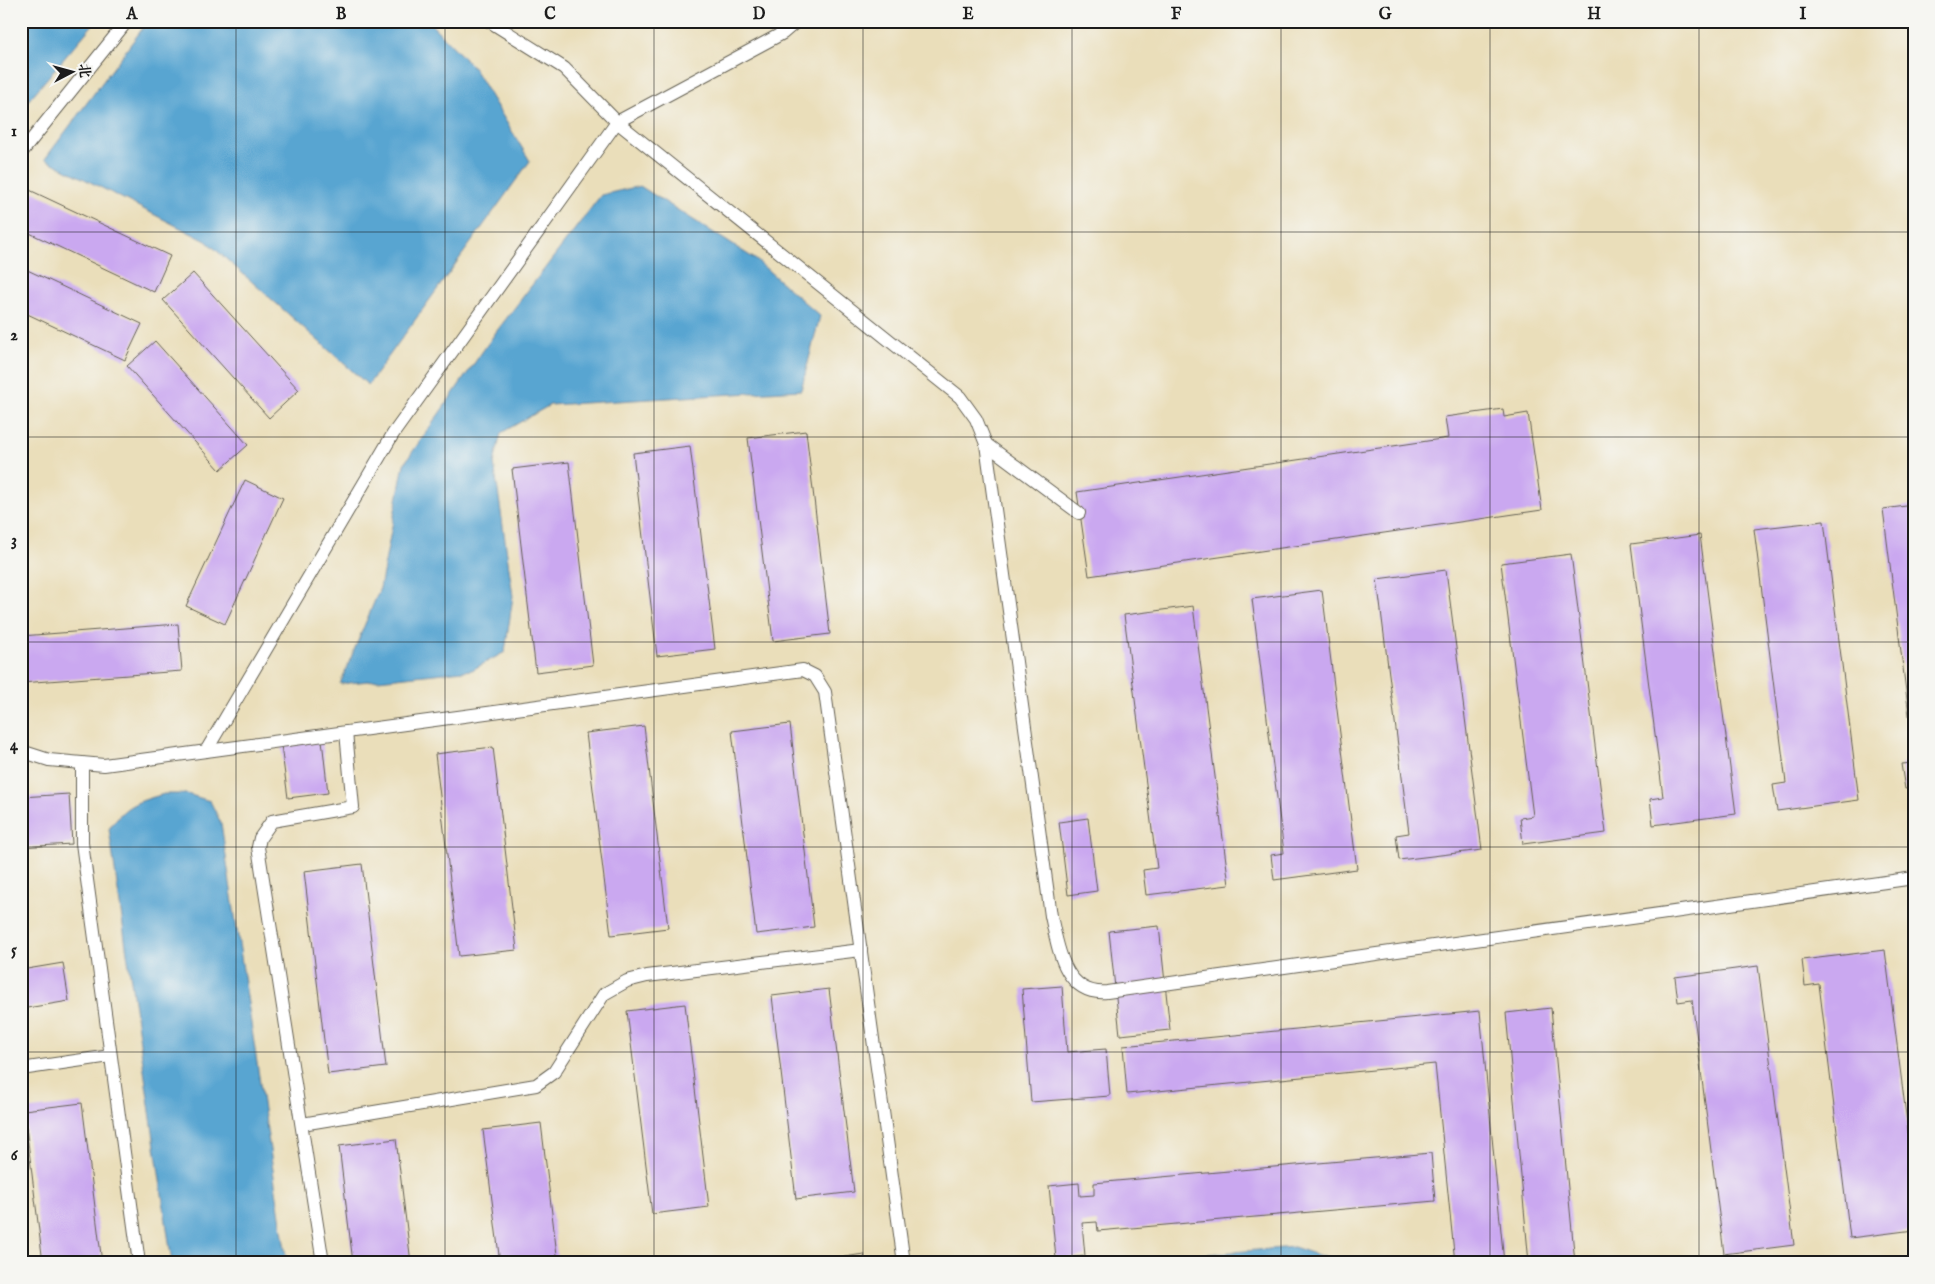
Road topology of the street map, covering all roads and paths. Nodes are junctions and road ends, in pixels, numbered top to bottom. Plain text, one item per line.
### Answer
1 (127, 21) edge
2 (489, 21) edge
3 (797, 21) edge
4 (617, 122) junction
5 (21, 153) edge
6 (986, 444) junction
7 (1078, 513) dead end
8 (346, 732) junction
9 (21, 751) edge
10 (206, 751) junction
11 (82, 763) junction
12 (1914, 878) edge
13 (861, 950) junction
14 (110, 1056) junction
15 (21, 1069) edge
16 (302, 1124) junction
17 (139, 1263) edge
18 (324, 1263) edge
19 (904, 1263) edge

1 - 5 lane
2 - 4 lane
3 - 4 lane
4 - 6 lane
4 - 10 lane
6 - 7 lane
6 - 12 lane
8 - 10 lane
8 - 13 lane
8 - 16 lane
9 - 11 lane
10 - 11 lane
11 - 14 lane
13 - 16 lane
13 - 19 lane
14 - 15 lane
14 - 17 lane
16 - 18 lane

